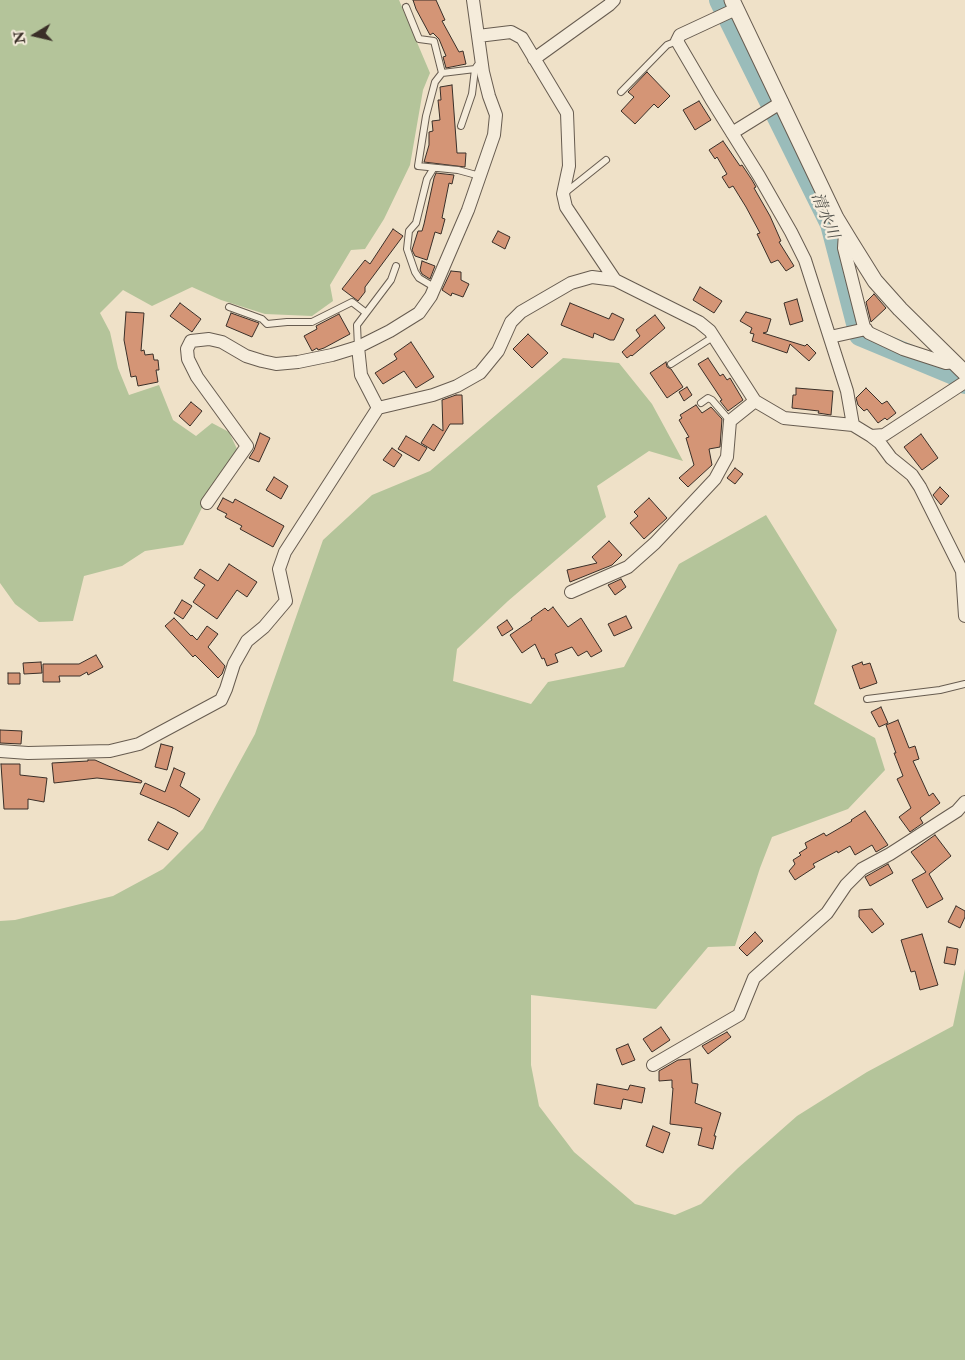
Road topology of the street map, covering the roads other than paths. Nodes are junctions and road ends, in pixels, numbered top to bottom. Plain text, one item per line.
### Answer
1 (473, 0) edge
2 (614, 0) edge
3 (734, 4) edge
4 (406, 7) dead end
5 (478, 36) junction
6 (677, 41) junction
7 (534, 59) junction
8 (478, 65) junction
9 (442, 72) junction
10 (621, 92) dead end
11 (782, 102) junction
12 (461, 126) dead end
13 (732, 133) junction
14 (606, 160) dead end
15 (433, 169) junction
16 (480, 176) junction
17 (563, 194) junction
18 (845, 233) junction
19 (396, 266) dead end
20 (615, 280) junction
21 (434, 287) junction
22 (230, 307) dead end
23 (365, 312) junction
24 (866, 329) junction
25 (830, 336) junction
26 (713, 337) junction
27 (358, 347) junction
28 (671, 364) dead end
29 (960, 368) edge
30 (965, 382) edge
31 (755, 401) junction
32 (701, 403) dead end
33 (378, 408) junction
34 (730, 421) junction
35 (853, 425) junction
36 (871, 436) junction
37 (207, 503) dead end
38 (572, 592) dead end
39 (965, 616) edge
40 (965, 684) edge
41 (867, 699) dead end
42 (0, 752) edge
43 (965, 802) edge
44 (653, 1065) dead end

1 - 5 street
2 - 7 street
3 - 6 street
3 - 11 street
4 - 9 lane
5 - 7 street
5 - 8 street
6 - 10 lane
6 - 13 street
7 - 17 street
8 - 9 lane
8 - 12 lane
8 - 16 street
9 - 15 lane
11 - 13 street
11 - 18 street
13 - 25 street
14 - 17 lane
15 - 16 lane
15 - 21 lane
16 - 21 street
17 - 20 street
18 - 24 street
18 - 29 street
19 - 23 lane
20 - 26 street
20 - 33 street
21 - 27 street
22 - 23 lane
23 - 27 lane
24 - 25 street
24 - 29 street
25 - 35 street
26 - 28 lane
26 - 31 street
27 - 33 street
27 - 37 street
30 - 36 street
31 - 34 street
31 - 35 street
32 - 34 lane
33 - 42 street
34 - 38 street
35 - 36 street
36 - 39 street
40 - 41 lane
43 - 44 street

